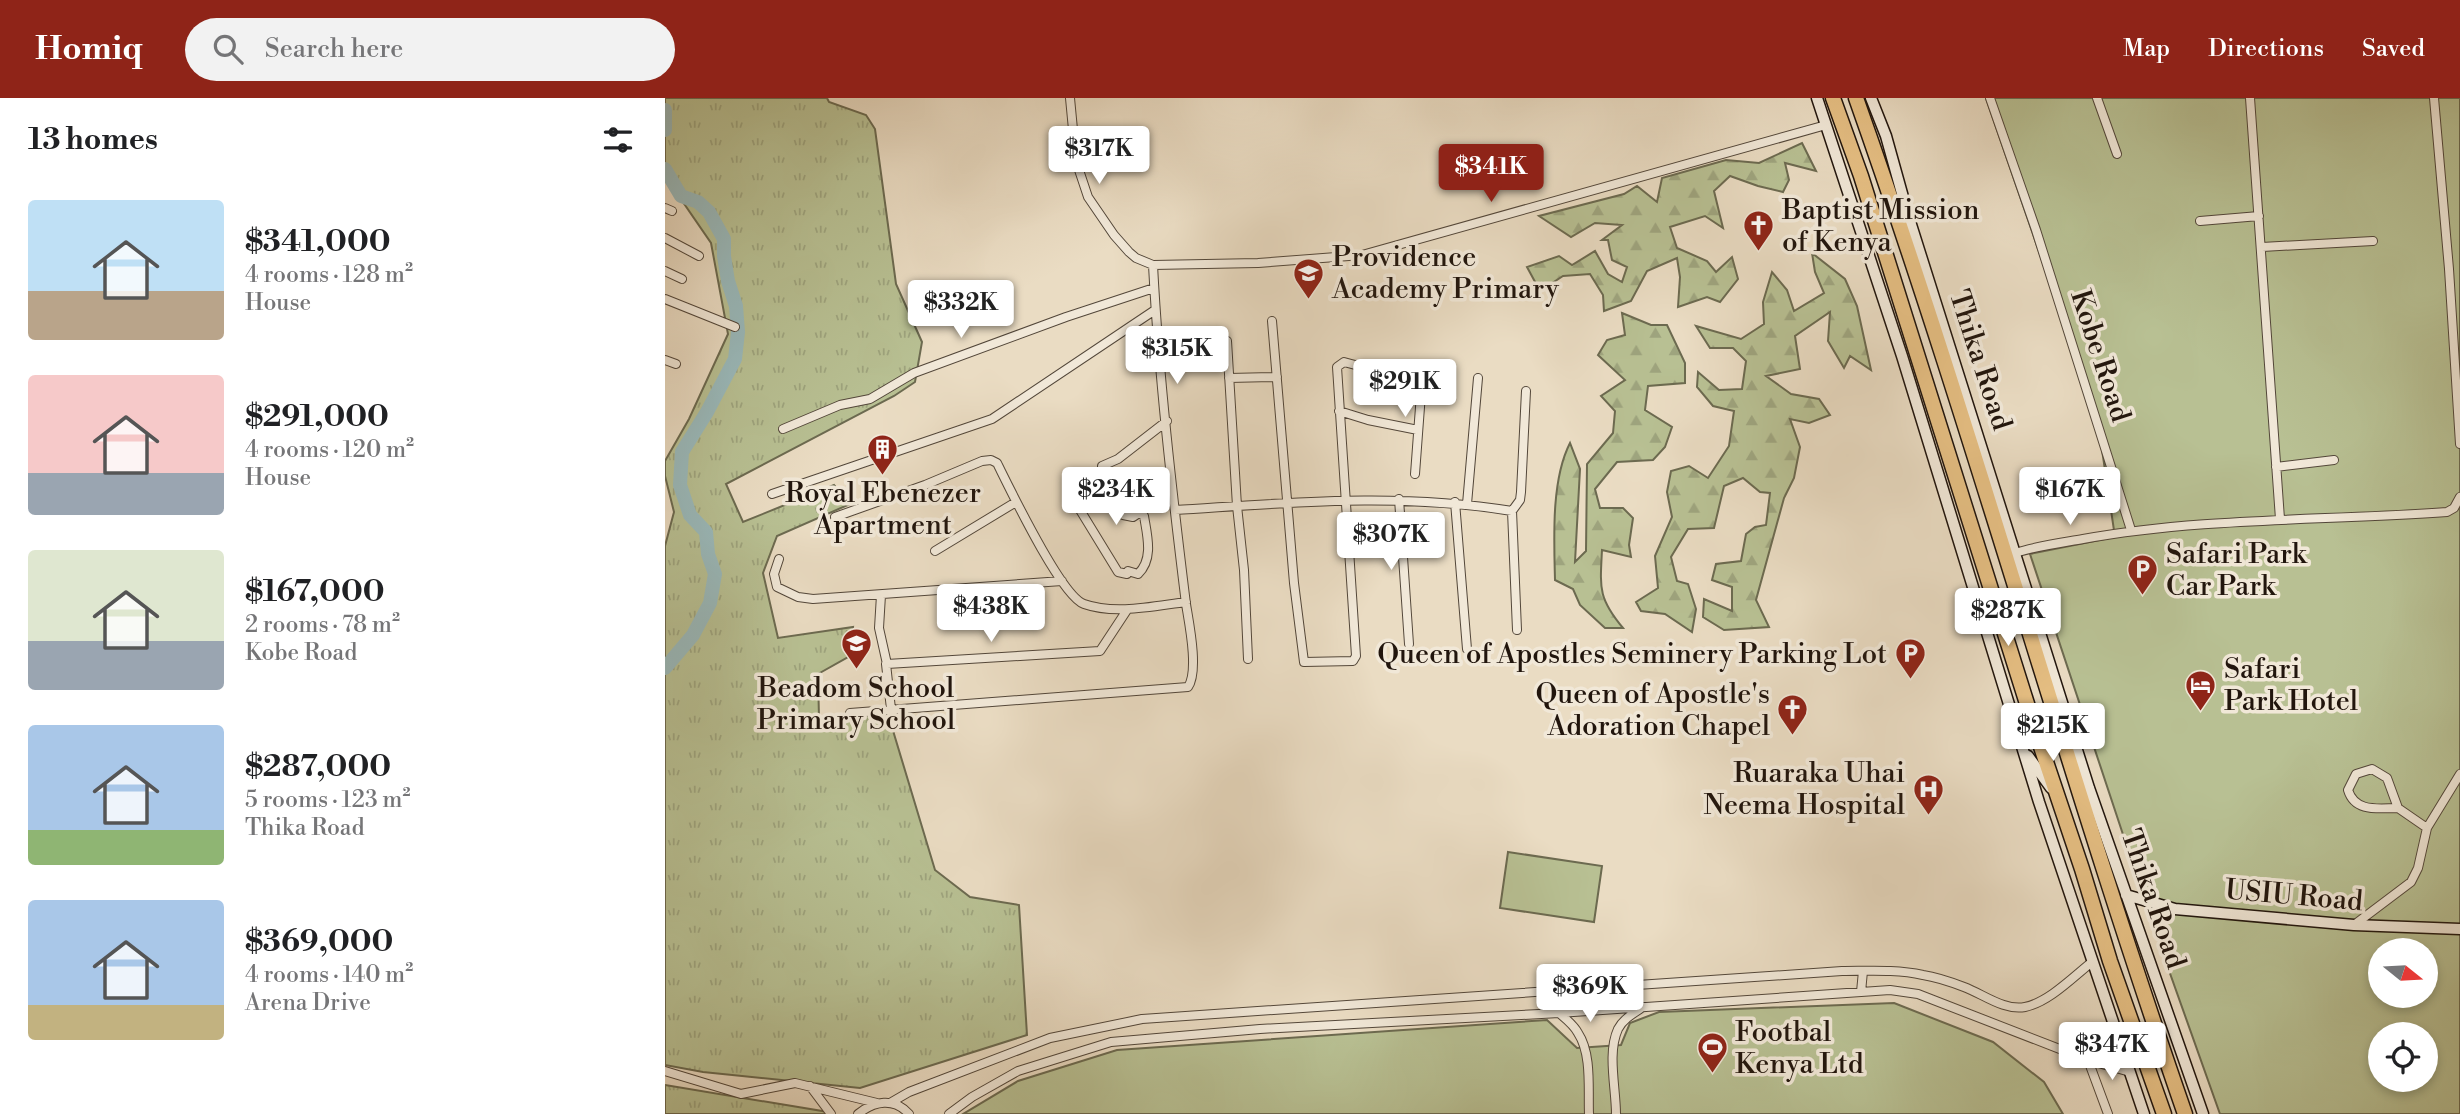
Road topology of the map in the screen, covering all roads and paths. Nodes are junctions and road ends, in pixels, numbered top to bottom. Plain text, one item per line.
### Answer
1 (1070, 98) edge
2 (1817, 98) edge
3 (1833, 98) edge
4 (1856, 98) edge
5 (1871, 98) edge
6 (1990, 98) edge
7 (2097, 98) edge
8 (2250, 98) edge
9 (2434, 98) edge
10 (1826, 125) junction
11 (2117, 154) dead end
12 (2259, 216) junction
13 (2200, 222) dead end
14 (665, 238) edge
15 (2373, 241) dead end
16 (2262, 247) junction
17 (699, 256) dead end
18 (1153, 265) junction
19 (665, 271) edge
20 (682, 279) dead end
21 (1154, 288) junction
22 (1921, 290) junction
23 (665, 299) edge
24 (1155, 310) junction
25 (1940, 313) junction
26 (1272, 321) dead end
27 (736, 327) dead end
28 (1227, 341) dead end
29 (665, 360) edge
30 (676, 364) dead end
31 (1423, 367) dead end
32 (1277, 377) junction
33 (1229, 378) junction
34 (1478, 378) dead end
35 (1422, 383) junction
36 (1526, 391) dead end
37 (1339, 411) junction
38 (1167, 421) junction
39 (783, 429) dead end
40 (1418, 430) junction
41 (2460, 444) edge
42 (2334, 460) dead end
43 (2276, 467) junction
44 (1102, 473) junction
45 (1415, 474) dead end
46 (772, 494) dead end
47 (2460, 498) edge
48 (1399, 499) junction
49 (1345, 500) junction
50 (1016, 502) junction
51 (1455, 502) junction
52 (1289, 503) junction
53 (1467, 503) junction
54 (1237, 506) junction
55 (1175, 510) junction
56 (1512, 511) junction
57 (835, 517) dead end
58 (2280, 519) junction
59 (2131, 530) junction
60 (935, 551) dead end
61 (2015, 552) junction
62 (779, 559) dead end
63 (1062, 581) junction
64 (881, 595) junction
65 (1186, 602) junction
66 (1127, 610) junction
67 (1517, 631) dead end
68 (1409, 644) dead end
69 (1467, 649) dead end
70 (1248, 659) dead end
71 (886, 664) junction
72 (891, 709) junction
73 (850, 713) dead end
74 (2022, 749) junction
75 (2460, 774) edge
76 (2057, 796) junction
77 (2398, 808) junction
78 (2427, 828) junction
79 (2126, 895) junction
80 (2354, 925) junction
81 (2460, 929) edge
82 (2092, 962) junction
83 (1863, 971) junction
84 (1861, 992) junction
85 (1644, 1006) junction
86 (1559, 1013) junction
87 (2088, 1060) junction
88 (665, 1071) edge
89 (2130, 1072) junction
90 (810, 1086) junction
91 (890, 1102) junction
92 (877, 1103) junction
93 (831, 1114) edge
94 (858, 1114) edge
95 (909, 1114) edge
96 (949, 1114) edge
97 (1589, 1114) edge
98 (1616, 1114) edge
99 (2108, 1114) edge
100 (2144, 1114) edge
101 (2164, 1114) edge
102 (2186, 1114) edge
103 (2203, 1114) edge

1 - 18 street
2 - 10 main road
3 - 76 highway, Thika Road
4 - 22 highway, Thika Road
5 - 25 main road, Thika Road
6 - 59 street, Kobe Road
7 - 11 street
8 - 12 street
9 - 41 street
10 - 18 street
10 - 74 main road
12 - 13 street
12 - 16 street
14 - 17 street
15 - 16 street
16 - 43 street
18 - 21 street
19 - 20 street
21 - 24 street
21 - 39 street
22 - 25 highway
22 - 102 highway, Thika Road
23 - 27 street
24 - 38 street
24 - 46 street
25 - 61 main road, Thika Road
26 - 32 street
28 - 33 street
29 - 30 street
31 - 35 street
32 - 33 street
32 - 52 street
33 - 54 street
34 - 53 street
35 - 37 street
35 - 40 street
36 - 56 street
37 - 40 street
37 - 49 street
38 - 44 street
38 - 55 street
40 - 45 street
42 - 43 street
43 - 58 street
44 - 44 street
47 - 58 street
48 - 49 street
48 - 51 street
48 - 68 street
49 - 52 street
49 - 52 street
50 - 57 street
50 - 60 street
50 - 63 street
51 - 53 street
51 - 69 street
52 - 54 street
53 - 56 street
54 - 55 street
54 - 70 street
55 - 65 street
56 - 67 street
58 - 59 street
59 - 61 street
61 - 79 main road, Thika Road
62 - 64 street
63 - 64 street
63 - 66 street
64 - 71 street
65 - 66 street
65 - 72 street
66 - 71 street
71 - 72 street
72 - 73 street
74 - 76 main road
74 - 82 main road
75 - 78 street
76 - 101 highway, Thika Road
77 - 77 street
77 - 78 street
78 - 80 street
79 - 80 main road, USIU Road
79 - 103 main road, Thika Road
80 - 81 main road, USIU Road
82 - 83 street
82 - 89 main road
83 - 84 street
83 - 91 street
84 - 85 street
84 - 87 street
85 - 86 street
85 - 98 street
86 - 96 street
86 - 97 street
87 - 89 street
87 - 99 street
88 - 90 street
89 - 100 main road
90 - 92 street
90 - 93 street
91 - 92 street
91 - 95 street
92 - 94 street

